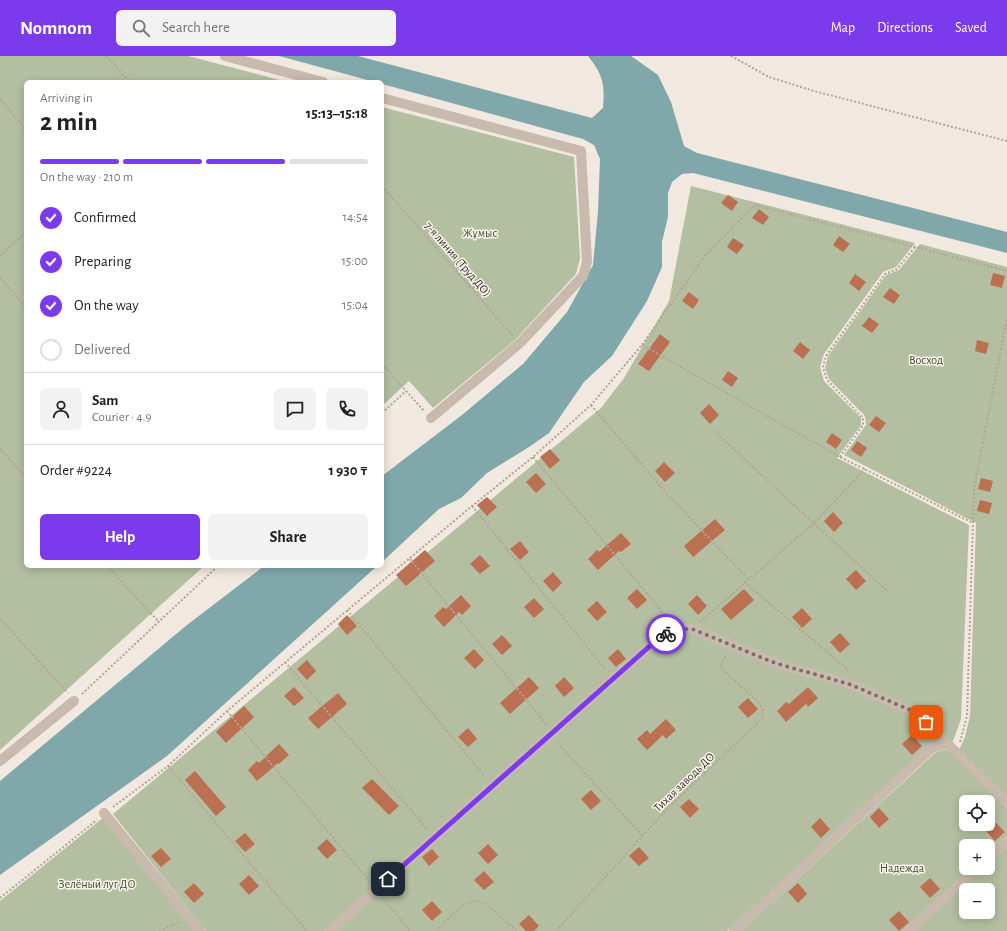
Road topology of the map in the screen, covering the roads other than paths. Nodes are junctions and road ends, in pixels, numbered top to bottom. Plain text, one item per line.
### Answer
1 (225, 56) edge
2 (315, 80) edge
3 (384, 99) edge
4 (430, 418) road end
5 (74, 701) road end
6 (952, 747) junction
7 (0, 761) edge
8 (1007, 802) edge
9 (104, 813) road end
10 (1007, 841) edge
11 (995, 852) edge
12 (969, 875) edge
13 (200, 931) edge
14 (329, 931) edge
15 (734, 931) edge
16 (909, 931) edge

1 - 2 street
3 - 4 street
5 - 7 street
6 - 8 street
6 - 14 street
6 - 15 street
9 - 13 street
10 - 11 street
12 - 16 street

